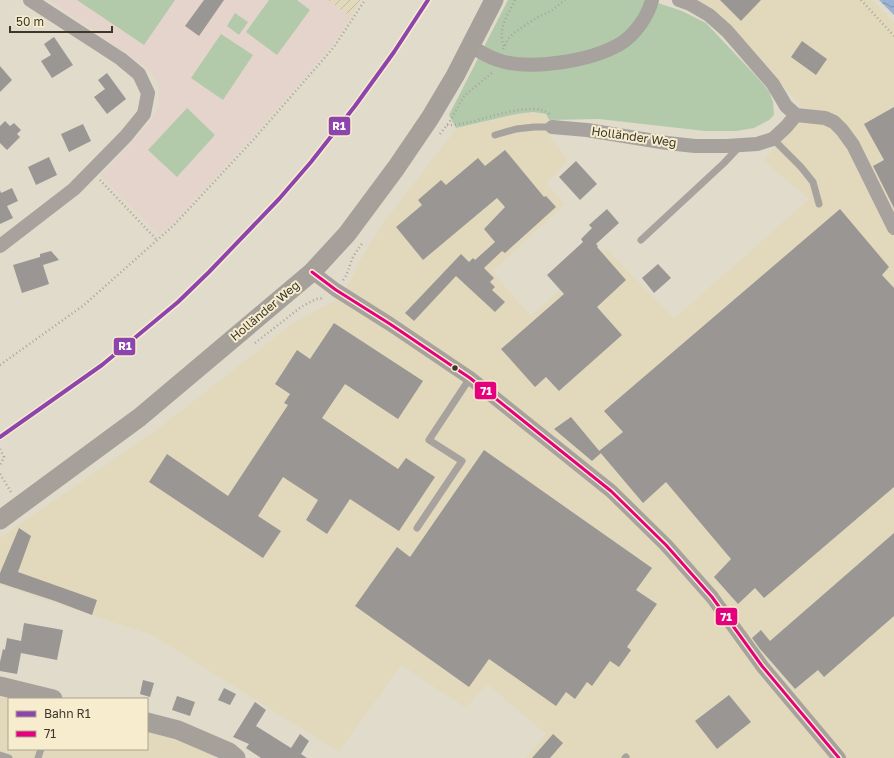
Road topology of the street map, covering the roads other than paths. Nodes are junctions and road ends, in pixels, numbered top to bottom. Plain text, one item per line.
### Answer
1 (30, 0) edge
2 (494, 0) edge
3 (652, 0) edge
4 (679, 0) edge
5 (470, 46) junction
6 (796, 115) junction
7 (552, 127) joint
8 (495, 135) dead end
9 (773, 139) junction
10 (741, 145) junction
11 (819, 204) dead end
12 (894, 228) edge
13 (641, 240) dead end
14 (0, 246) edge
15 (312, 272) junction
16 (470, 378) junction
17 (0, 520) edge
18 (417, 528) dead end
19 (0, 686) edge
20 (49, 698) edge
21 (148, 722) edge
22 (0, 755) edge
23 (9, 758) edge
24 (236, 758) edge
25 (839, 758) edge

1 - 14 street
2 - 5 main road, Holländer Weg
3 - 5 street
4 - 6 street
5 - 15 main road, Holländer Weg
6 - 9 street, Holländer Weg
6 - 12 street
7 - 8 lane, Holländer Weg
7 - 10 street, Holländer Weg
9 - 10 street, Holländer Weg
9 - 11 lane
10 - 13 lane
15 - 16 street
15 - 17 main road, Holländer Weg
16 - 18 lane
16 - 25 street
19 - 20 main road
21 - 24 main road
22 - 23 lane

